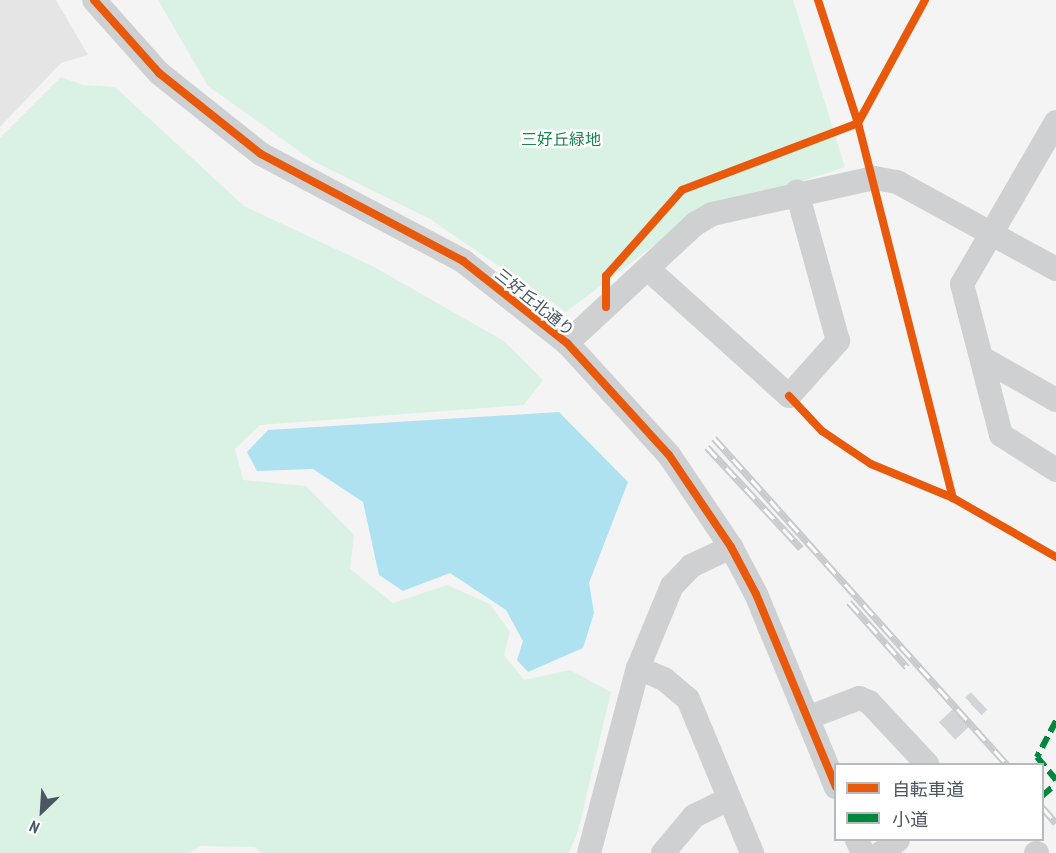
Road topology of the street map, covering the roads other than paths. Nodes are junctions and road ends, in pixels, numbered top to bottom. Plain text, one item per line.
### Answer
1 (94, 0) edge
2 (1056, 124) edge
3 (796, 192) junction
4 (991, 232) junction
5 (648, 269) junction
6 (1056, 269) edge
7 (567, 343) junction
8 (982, 358) junction
9 (1056, 400) edge
10 (1056, 470) edge
11 (731, 547) junction
12 (638, 668) junction
13 (807, 718) junction
14 (925, 763) edge
15 (834, 782) edge
16 (729, 800) junction
17 (896, 841) edge
18 (599, 848) edge
19 (663, 853) edge
20 (752, 853) edge
21 (881, 853) edge

1 - 7 street, 三好丘北通り
2 - 4 street
3 - 4 street
3 - 5 street
3 - 5 street
4 - 6 street
4 - 8 street
5 - 7 street
7 - 11 street, 三好丘北通り
8 - 9 street
8 - 10 street
11 - 12 street
11 - 13 street, 三好丘北通り
12 - 16 street
12 - 18 street
13 - 14 street
13 - 15 street, 三好丘北通り
16 - 19 street
16 - 20 street
17 - 21 street

